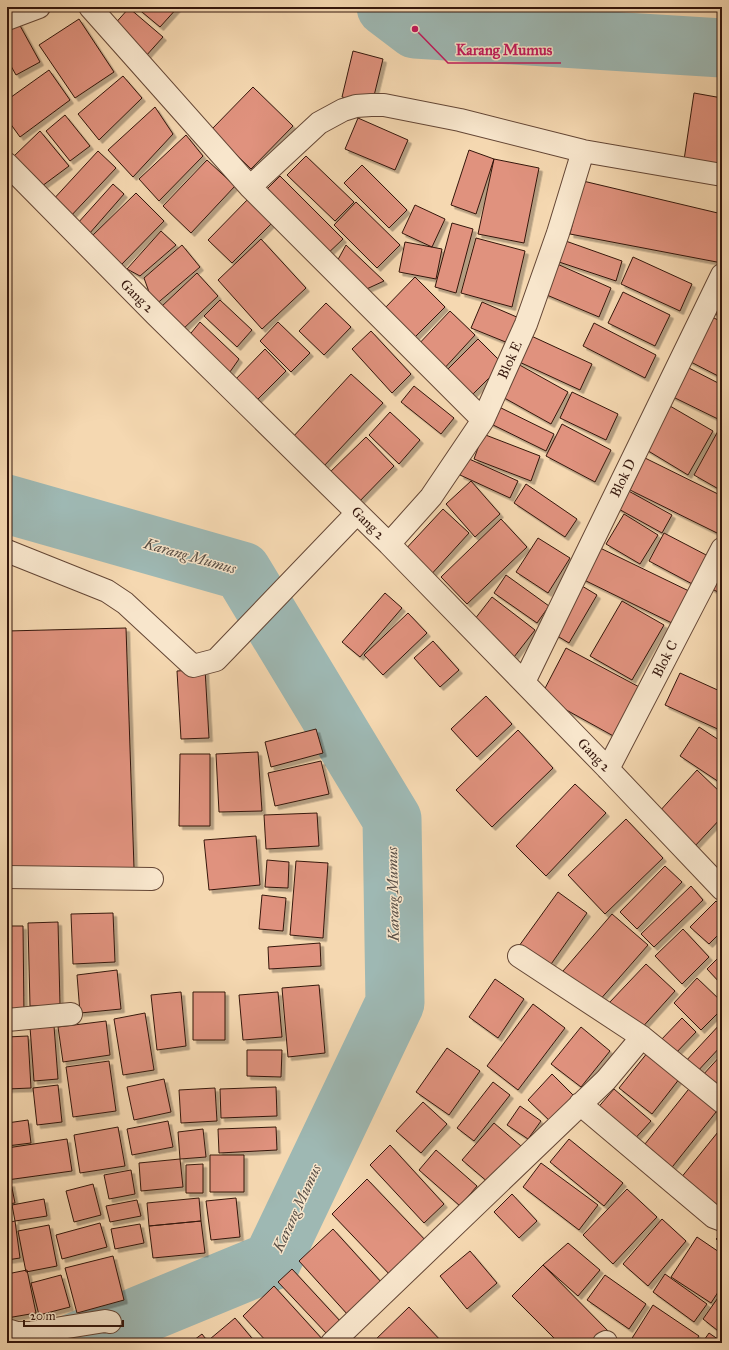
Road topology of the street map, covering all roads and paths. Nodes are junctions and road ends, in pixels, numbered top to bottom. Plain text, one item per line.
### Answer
1 (39, 7) edge
2 (90, 7) edge
3 (7, 19) edge
4 (583, 151) junction
5 (7, 164) edge
6 (722, 175) edge
7 (250, 187) junction
8 (722, 275) edge
9 (483, 420) junction
10 (357, 513) junction
11 (389, 544) junction
12 (722, 549) edge
13 (7, 551) edge
14 (524, 682) junction
15 (608, 769) junction
16 (7, 877) edge
17 (152, 879) dead end
18 (722, 889) edge
19 (519, 956) dead end
20 (72, 1014) dead end
21 (7, 1020) edge
22 (642, 1037) junction
23 (722, 1102) edge
24 (580, 1104) junction
25 (722, 1220) edge
26 (110, 1322) dead end
27 (7, 1330) edge
28 (332, 1343) edge

1 - 3 street
2 - 7 street
4 - 6 street
4 - 7 street
4 - 9 street, Blok E
5 - 10 street, Gang 2
7 - 9 street
8 - 14 street, Blok D
9 - 11 street, Blok E
10 - 11 street, Gang 2
10 - 13 street
11 - 14 street, Gang 2
12 - 15 street, Blok C
14 - 15 street, Gang 2
15 - 18 street, Gang 2
16 - 17 street
19 - 22 street
20 - 21 street
22 - 23 street
22 - 24 street
24 - 25 street
24 - 28 street
26 - 27 street

